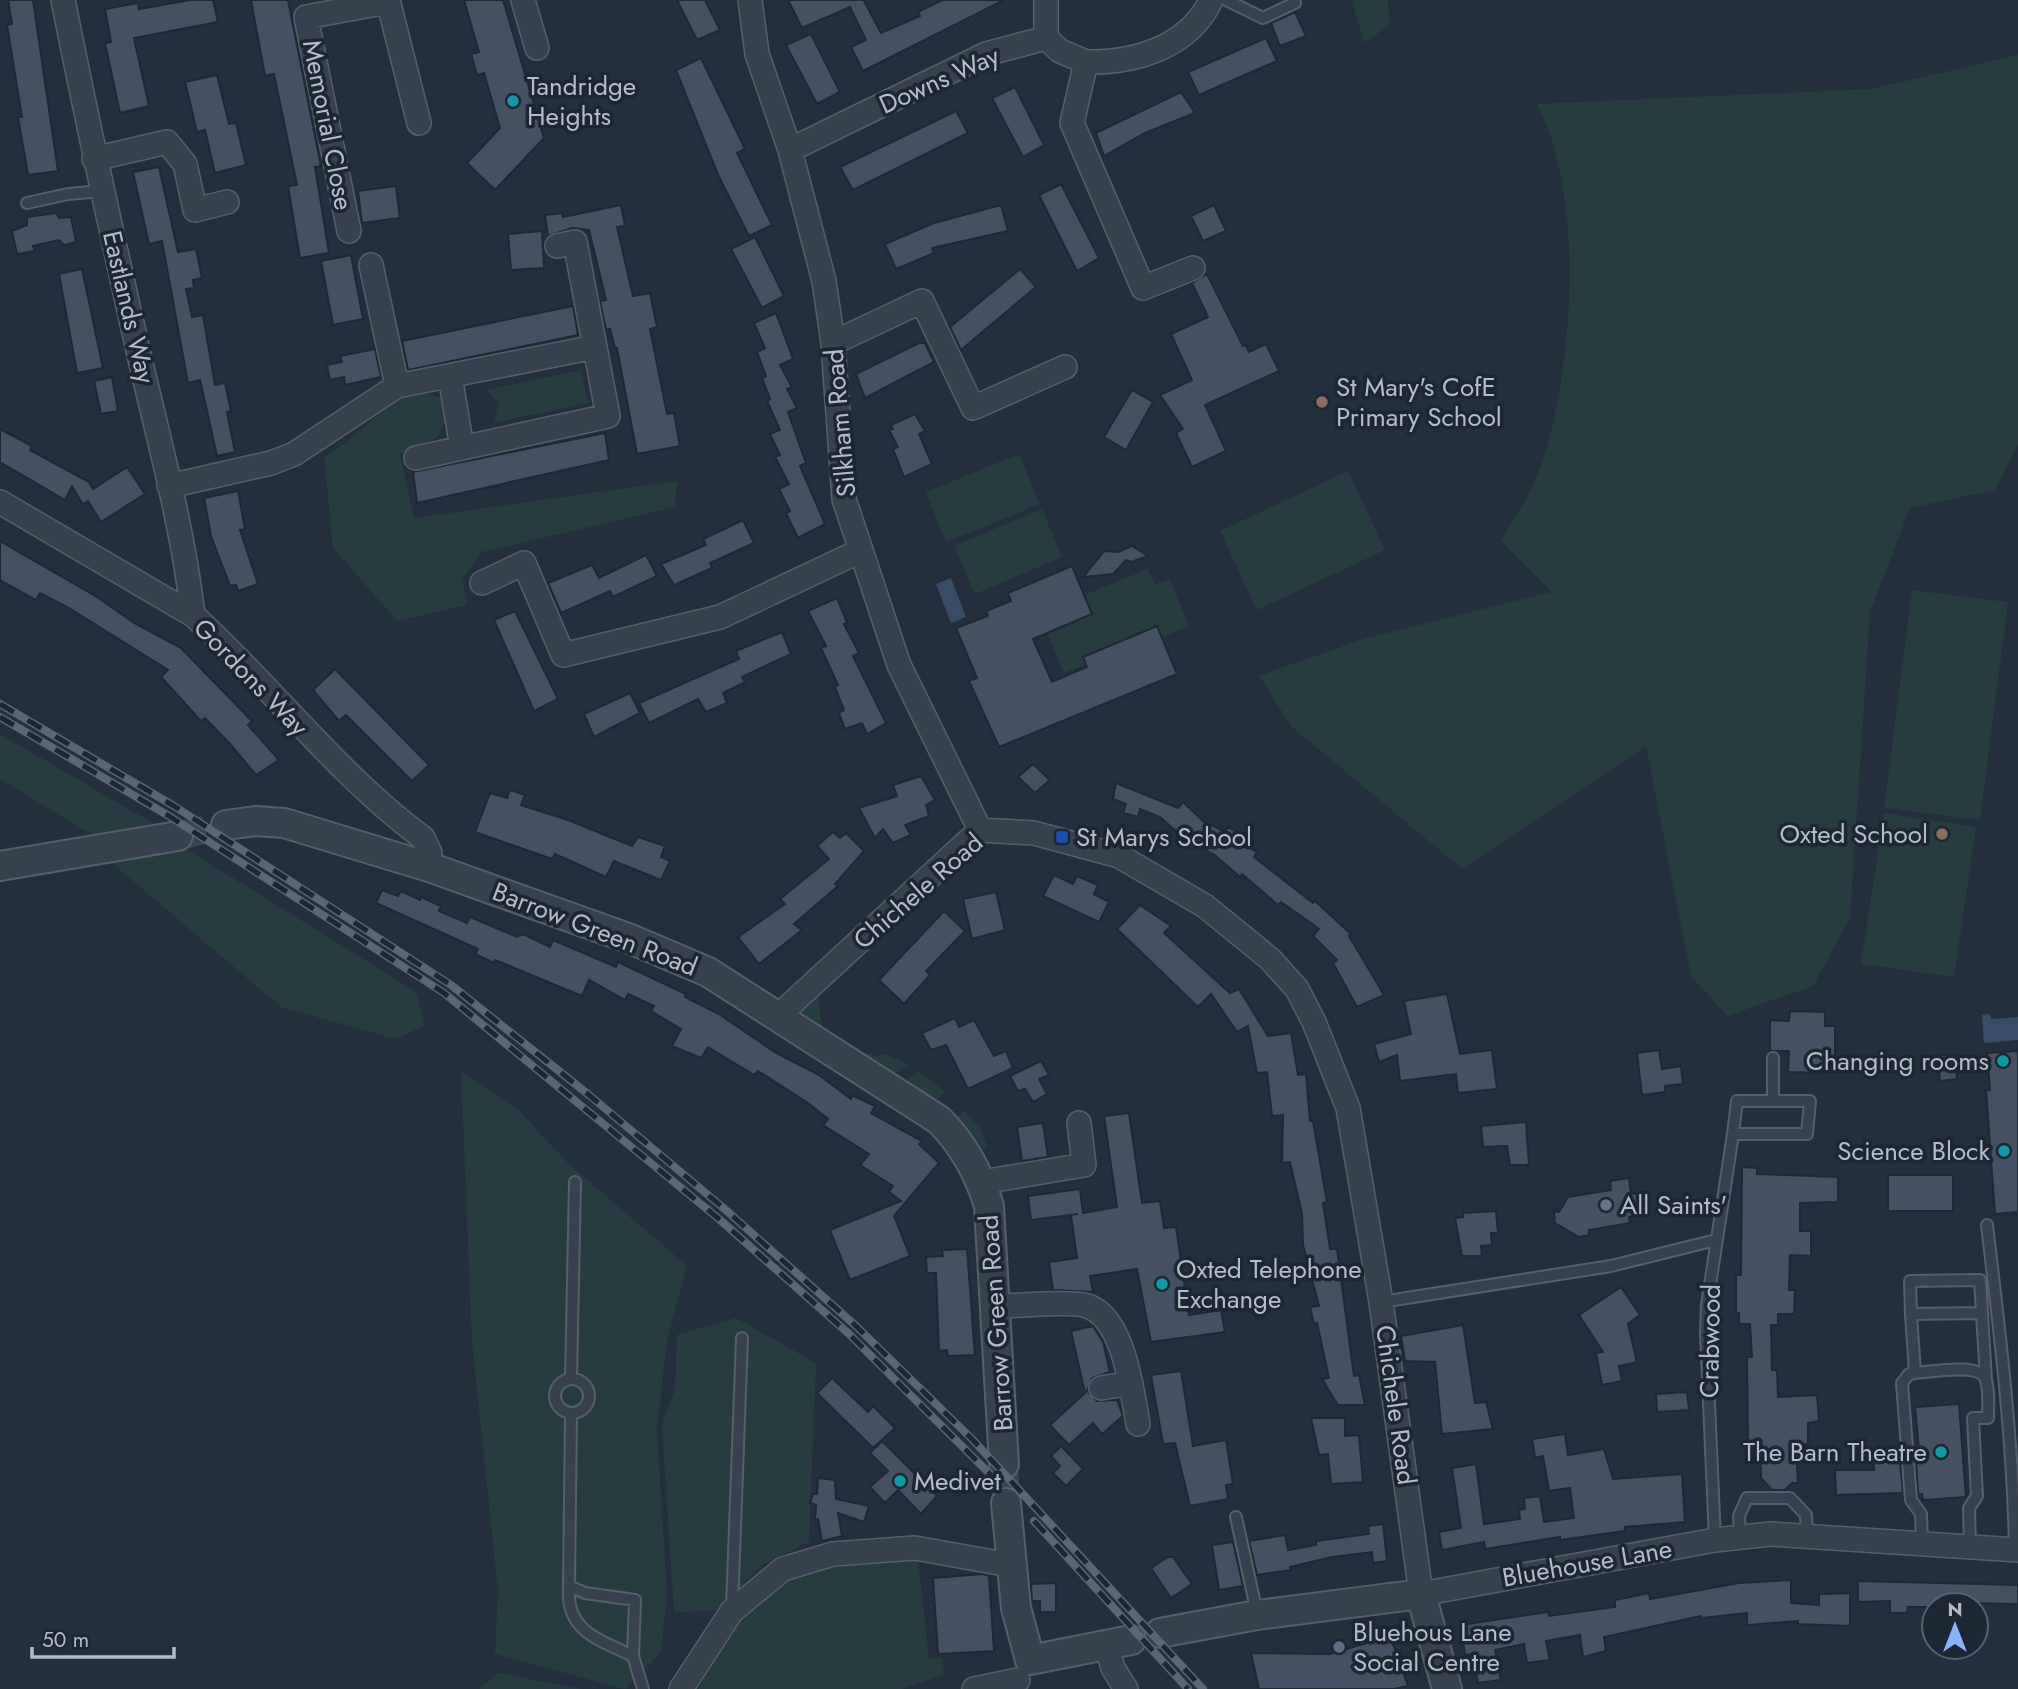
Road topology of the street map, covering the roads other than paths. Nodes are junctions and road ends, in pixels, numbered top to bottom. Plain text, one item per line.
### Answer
1 (63, 0) edge
2 (523, 0) edge
3 (750, 0) edge
4 (1046, 0) edge
5 (1211, 0) edge
6 (1226, 0) edge
7 (388, 1) edge
8 (1295, 3) dead end
9 (311, 8) edge
10 (1046, 38) junction
11 (537, 48) dead end
12 (1086, 62) junction
13 (419, 123) dead end
14 (790, 150) junction
15 (94, 159) junction
16 (102, 191) junction
17 (227, 202) dead end
18 (27, 203) dead end
19 (349, 231) dead end
20 (557, 246) dead end
21 (371, 265) dead end
22 (1193, 268) dead end
23 (833, 343) junction
24 (595, 347) junction
25 (1065, 367) dead end
26 (450, 376) junction
27 (397, 386) junction
28 (462, 448) junction
29 (416, 458) dead end
30 (170, 486) junction
31 (0, 502) edge
32 (860, 551) junction
33 (482, 583) dead end
34 (192, 615) junction
35 (226, 825) tunnel mouth
36 (980, 830) junction
37 (178, 836) tunnel mouth
38 (0, 866) edge
39 (429, 867) junction
40 (777, 1017) junction
41 (1773, 1058) dead end
42 (1773, 1101) junction
43 (1079, 1123) dead end
44 (1733, 1139) junction
45 (575, 1182) dead end
46 (982, 1182) junction
47 (1987, 1225) dead end
48 (1716, 1240) junction
49 (1381, 1302) junction
50 (996, 1306) junction
51 (1982, 1313) junction
52 (1911, 1314) junction
53 (742, 1338) dead end
54 (1915, 1373) junction
55 (571, 1378) junction
56 (1986, 1382) junction
57 (1131, 1383) junction
58 (1101, 1388) dead end
59 (2012, 1393) edge
60 (571, 1414) junction
61 (1138, 1424) dead end
62 (1004, 1464) tunnel mouth
63 (1006, 1503) tunnel mouth
64 (1236, 1517) dead end
65 (1807, 1535) junction
66 (1740, 1538) junction
67 (1715, 1540) junction
68 (1922, 1545) junction
69 (1970, 1547) junction
70 (2017, 1550) edge
71 (1010, 1565) junction
72 (569, 1586) junction
73 (1421, 1594) junction
74 (732, 1611) junction
75 (1257, 1615) junction
76 (1160, 1633) dead end
77 (1119, 1642) joint
78 (633, 1656) junction
79 (1023, 1676) edge
80 (643, 1689) edge
81 (681, 1689) edge
82 (974, 1689) edge
83 (1126, 1689) edge
84 (1447, 1689) edge

1 - 15 street, Eastlands Way
2 - 11 street
3 - 14 street, Silkham Road
4 - 10 street
5 - 12 street
6 - 8 lane
7 - 9 street, Memorial Close
7 - 13 street, Memorial Close
9 - 19 street, Memorial Close
10 - 12 street
10 - 14 street, Downs Way
12 - 22 street
14 - 23 street, Silkham Road
15 - 16 street, Eastlands Way
15 - 17 street
16 - 18 lane
16 - 30 street, Eastlands Way
20 - 24 street
21 - 27 street
23 - 25 street
23 - 32 street, Silkham Road
24 - 26 street
24 - 28 street
26 - 27 street
26 - 28 street
27 - 30 street
28 - 29 street
30 - 34 street, Eastlands Way
31 - 34 street, Gordons Way
32 - 33 street
32 - 36 street, Silkham Road
34 - 39 street, Gordons Way
35 - 39 street, Barrow Green Road
36 - 40 street, Chichele Road
36 - 49 street, Chichele Road
37 - 38 street
39 - 40 street, Barrow Green Road
40 - 46 street, Barrow Green Road
41 - 42 lane
42 - 44 lane, Crabwood
42 - 44 lane
43 - 46 street, Barrow Green Road
44 - 48 lane, Crabwood
45 - 55 lane
46 - 50 street, Barrow Green Road
47 - 59 lane
48 - 49 lane
48 - 67 lane, Crabwood
49 - 73 street, Chichele Road
50 - 57 street
50 - 62 street, Barrow Green Road
51 - 52 lane
51 - 52 lane
51 - 56 lane
52 - 54 lane
53 - 74 lane
54 - 56 lane
54 - 68 lane
55 - 60 lane
55 - 60 lane
56 - 69 lane
57 - 58 street
57 - 61 street
59 - 70 lane
60 - 72 lane
63 - 71 street
64 - 75 lane
65 - 66 street, Bluehouse Lane
65 - 66 lane
65 - 68 street, Bluehouse Lane
66 - 67 street, Bluehouse Lane
67 - 73 street, Bluehouse Lane
68 - 69 street, Bluehouse Lane
69 - 70 street, Bluehouse Lane
71 - 74 street
71 - 79 street
72 - 78 lane
72 - 78 lane
73 - 75 street, Bluehouse Lane
73 - 84 street
74 - 81 street
75 - 76 street, Bluehouse Lane
77 - 79 street
77 - 83 street
78 - 80 lane
79 - 82 street

